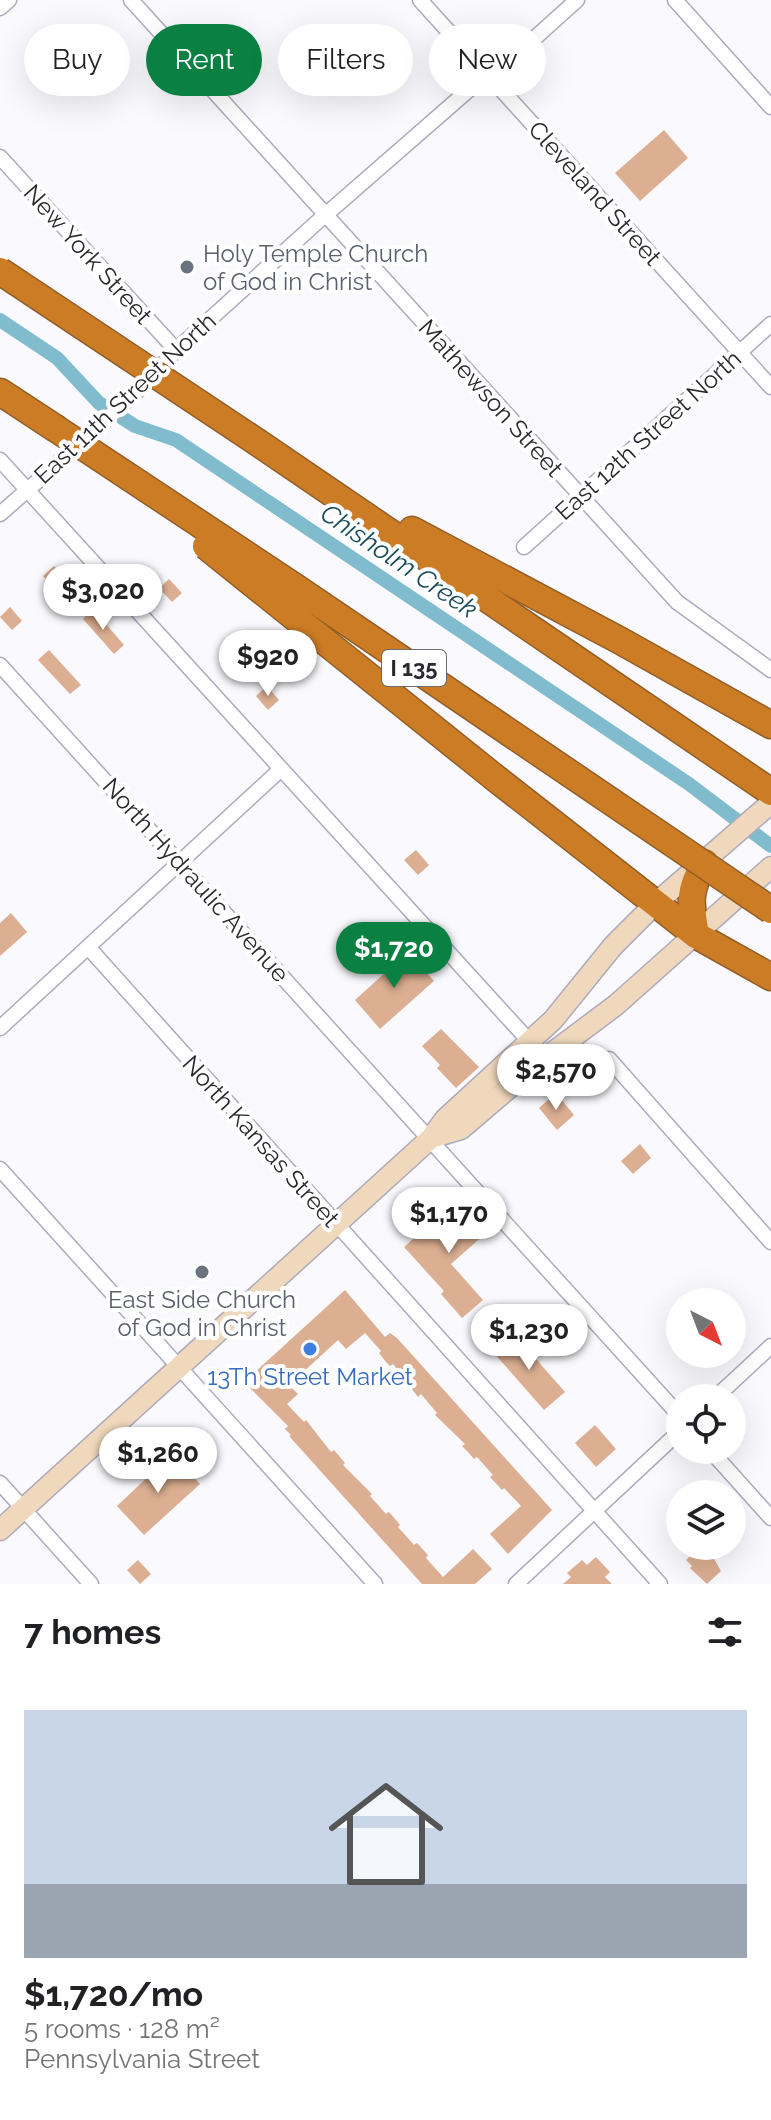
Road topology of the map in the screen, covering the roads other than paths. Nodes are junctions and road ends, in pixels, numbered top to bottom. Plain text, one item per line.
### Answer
1 (9, 0) edge
2 (131, 0) edge
3 (420, 0) edge
4 (577, 0) edge
5 (675, 0) edge
6 (0, 8) edge
7 (442, 24) edge
8 (546, 28) edge
9 (462, 96) edge
10 (507, 96) edge
11 (771, 107) edge
12 (0, 157) edge
13 (325, 214) junction
14 (0, 271) edge
15 (771, 324) edge
16 (176, 350) junction
17 (739, 352) junction
18 (771, 387) edge
19 (0, 392) edge
20 (55, 428) junction
21 (257, 442) junction
22 (0, 460) edge
23 (28, 489) junction
24 (580, 496) junction
25 (0, 514) edge
26 (524, 547) dead end
27 (0, 665) edge
28 (771, 670) edge
29 (771, 725) edge
30 (280, 770) junction
31 (771, 792) edge
32 (771, 803) edge
33 (180, 862) junction
34 (705, 862) junction
35 (771, 867) edge
36 (656, 903) junction
37 (771, 910) edge
38 (696, 935) junction
39 (88, 947) junction
40 (771, 977) edge
41 (0, 1028) edge
42 (530, 1042) junction
43 (609, 1059) dead end
44 (431, 1138) junction
45 (0, 1169) edge
46 (338, 1226) junction
47 (771, 1242) edge
48 (771, 1346) edge
49 (178, 1366) junction
50 (730, 1384) edge
51 (666, 1400) edge
52 (666, 1444) edge
53 (723, 1464) edge
54 (0, 1483) edge
55 (23, 1508) junction
56 (594, 1511) junction
57 (771, 1518) edge
58 (0, 1530) edge
59 (91, 1584) edge
60 (375, 1584) edge
61 (516, 1584) edge
62 (660, 1584) edge

1 - 6 street
2 - 13 street, Mathewson Street
3 - 7 street, Cleveland Street
4 - 8 street, East 11th Street North
5 - 11 street
9 - 13 street, East 11th Street North
10 - 17 street, Cleveland Street
12 - 16 street, New York Street
13 - 16 street, East 11th Street North
13 - 24 street, Mathewson Street
14 - 21 highway, bridge
15 - 17 street, East 12th Street North
16 - 23 street, East 11th Street North
17 - 18 street, Cleveland Street
17 - 24 street, East 12th Street North
19 - 20 highway, I 135
20 - 36 highway, bridge
20 - 37 highway, I 135, bridge
21 - 29 highway
21 - 31 highway
22 - 23 street
23 - 25 street, East 11th Street North
23 - 30 street
24 - 26 street, East 12th Street North
24 - 28 street, Mathewson Street
27 - 33 street, North Hydraulic Avenue
30 - 33 street
30 - 42 street
32 - 34 main road
33 - 39 street
33 - 44 street, North Hydraulic Avenue
34 - 36 main road
34 - 38 highway
35 - 38 main road
36 - 38 highway
36 - 42 main road
38 - 40 highway
38 - 44 main road
39 - 41 street
39 - 46 street, North Kansas Street
42 - 44 main road
43 - 47 street
44 - 46 main road
44 - 51 street, North Hydraulic Avenue
45 - 49 street
46 - 49 main road
46 - 56 street, North Kansas Street
48 - 50 street
49 - 55 main road
49 - 60 street
52 - 56 street
53 - 57 street
54 - 55 street
55 - 58 main road
55 - 59 street
56 - 61 street
56 - 62 street, North Kansas Street

